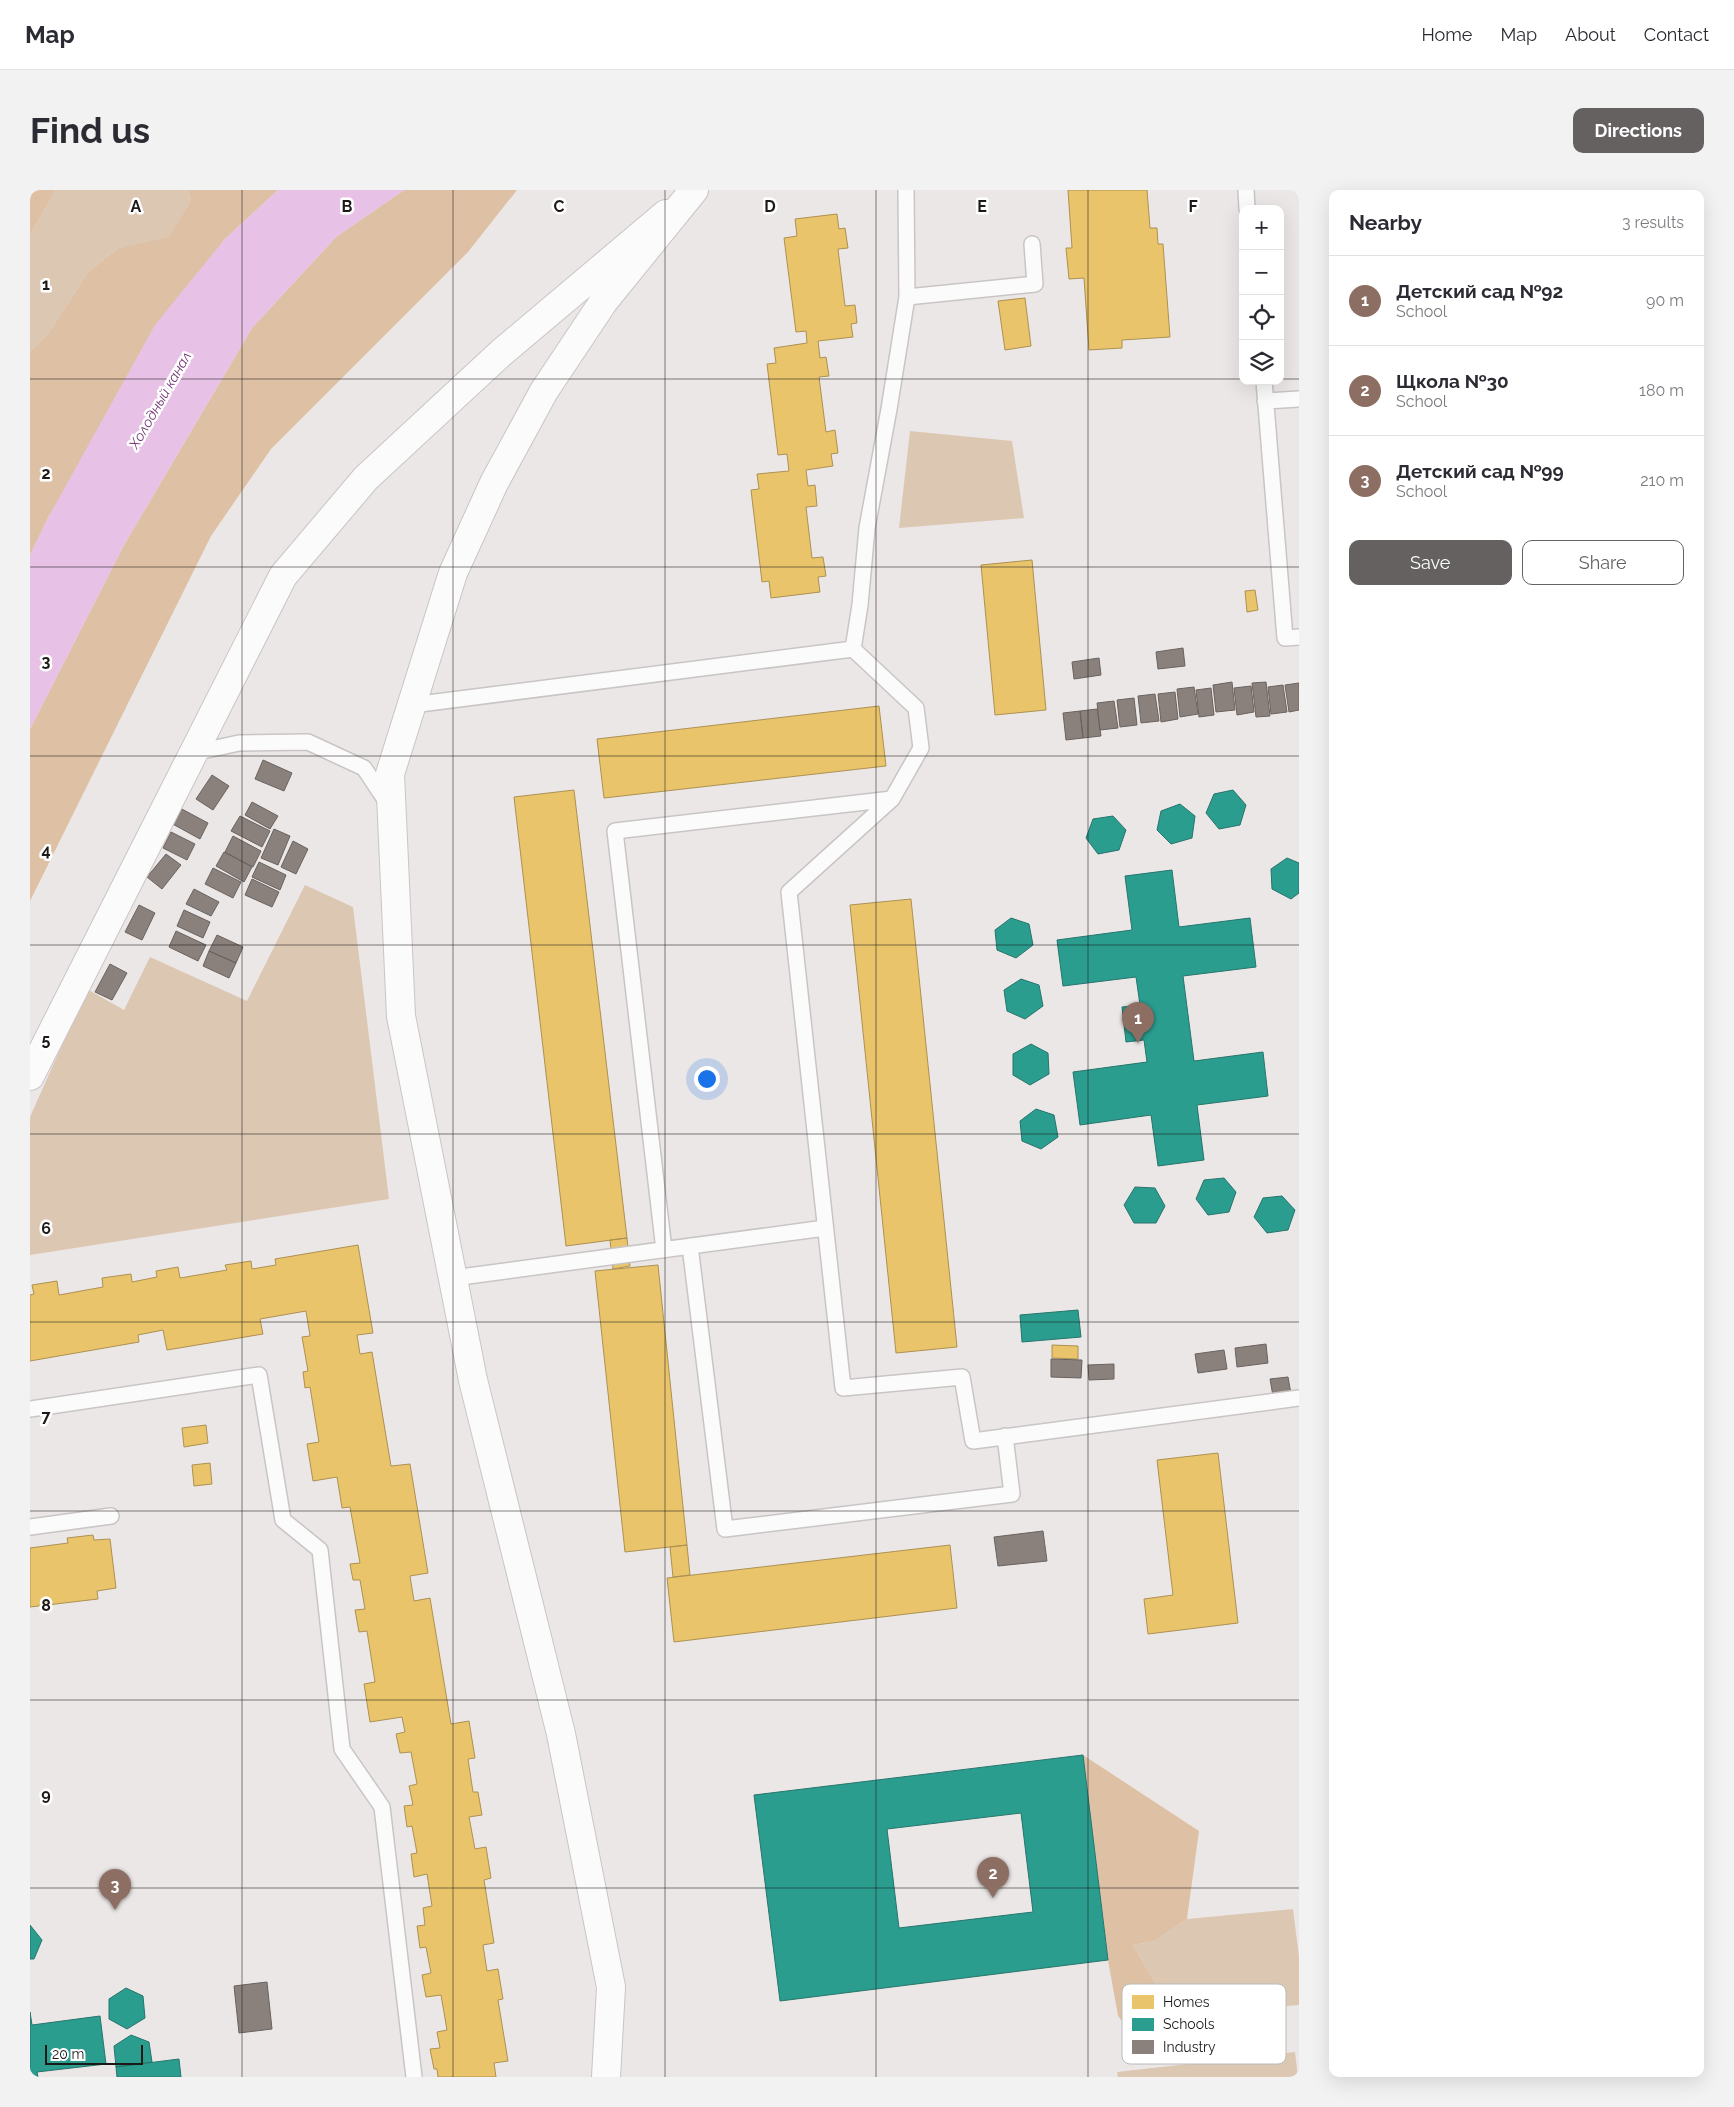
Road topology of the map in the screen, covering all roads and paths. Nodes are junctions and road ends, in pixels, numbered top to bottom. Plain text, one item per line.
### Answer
1 (906, 190) edge
2 (1246, 190) edge
3 (691, 193) edge
4 (1248, 205) edge
5 (1032, 244) dead end
6 (907, 297) junction
7 (1264, 385) edge
8 (1299, 398) edge
9 (1265, 401) junction
10 (1299, 637) edge
11 (853, 649) junction
12 (412, 705) junction
13 (193, 753) junction
14 (892, 800) junction
15 (392, 811) junction
16 (30, 1076) edge
17 (825, 1228) junction
18 (690, 1246) junction
19 (664, 1250) junction
20 (453, 1278) junction
21 (1299, 1398) edge
22 (30, 1409) edge
23 (1005, 1436) junction
24 (111, 1516) dead end
25 (30, 1527) edge
26 (414, 2077) edge
27 (606, 2077) edge

1 - 6 lane
2 - 4 lane
3 - 12 street
3 - 13 street
5 - 6 lane
6 - 11 lane
7 - 9 lane
8 - 9 lane
9 - 10 lane
11 - 12 lane
11 - 14 lane
12 - 15 street
13 - 15 lane
13 - 16 street
14 - 17 lane
14 - 19 lane
15 - 20 street
17 - 18 lane
17 - 23 lane
18 - 19 lane
18 - 23 lane
19 - 20 lane
20 - 27 street
21 - 23 lane
22 - 26 lane
24 - 25 lane

